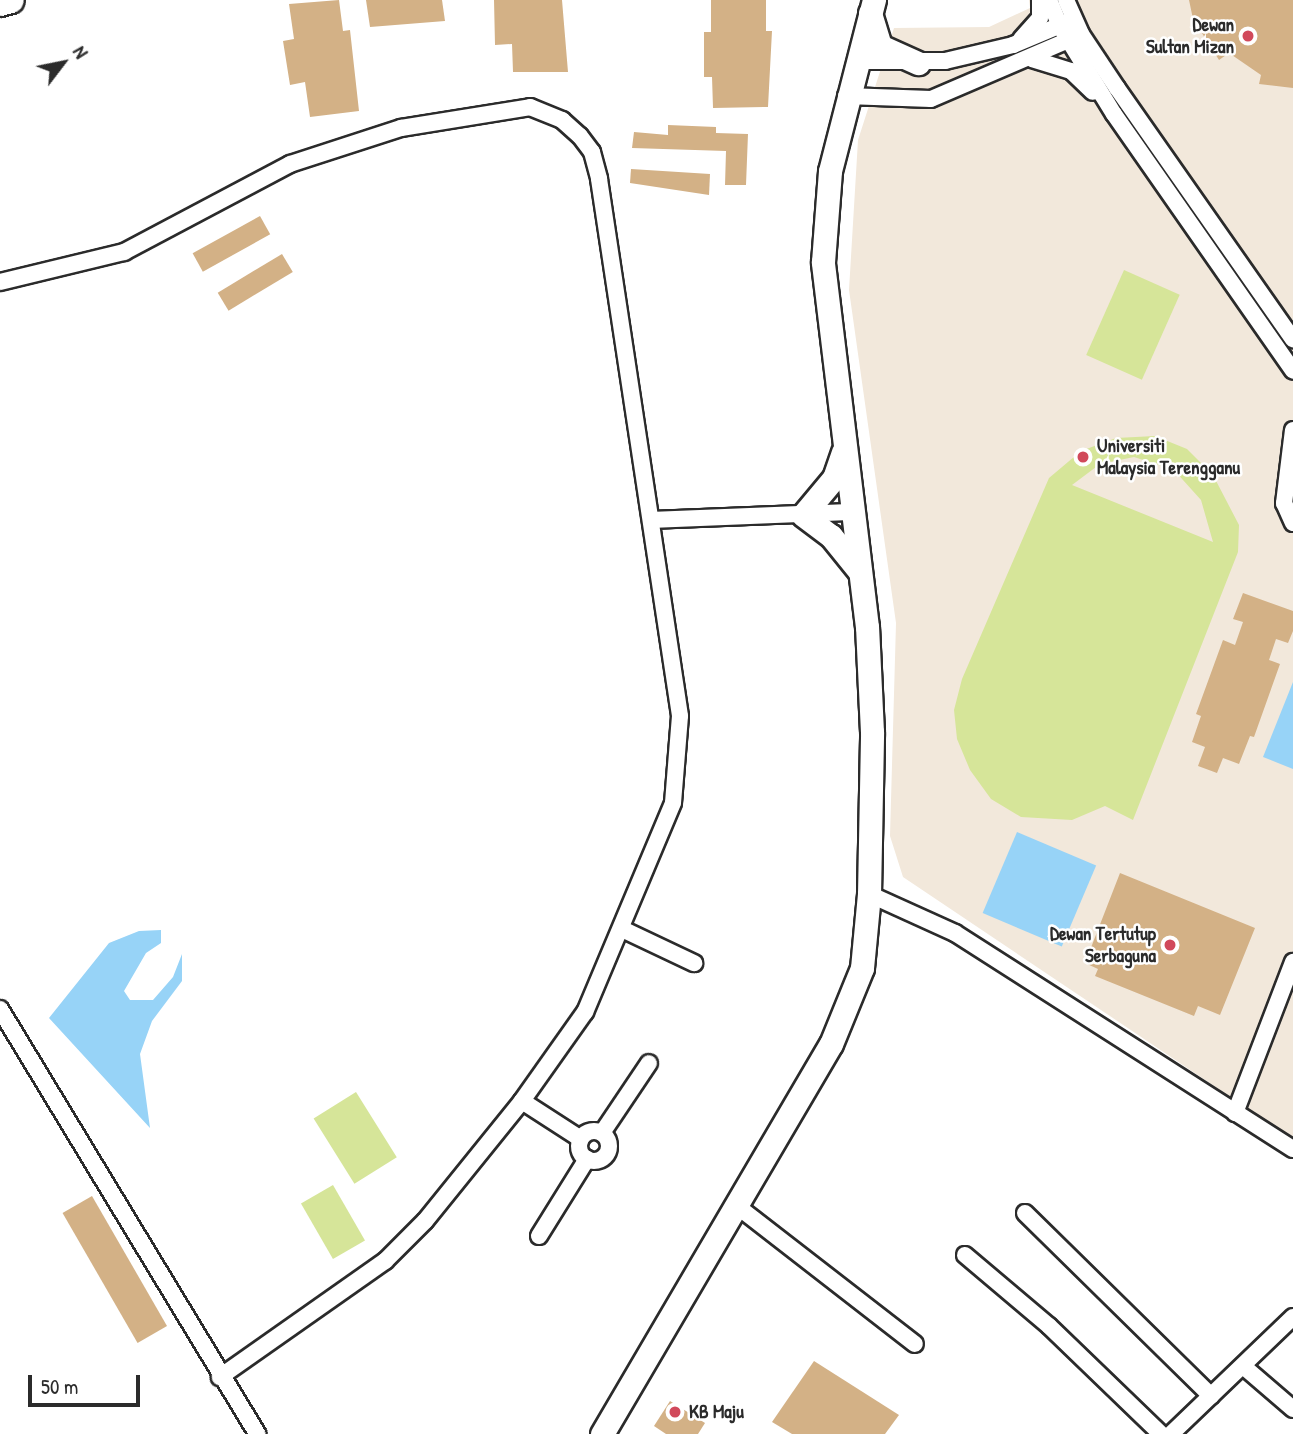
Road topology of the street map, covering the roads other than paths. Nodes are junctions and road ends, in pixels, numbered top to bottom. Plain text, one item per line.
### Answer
1 (11, 0) edge
2 (1040, 0) edge
3 (1049, 0) edge
4 (1066, 0) edge
5 (0, 3) edge
6 (872, 7) edge
7 (1066, 23) junction
8 (1075, 38) junction
9 (1013, 45) junction
10 (1032, 59) junction
11 (856, 61) junction
12 (944, 61) junction
13 (918, 63) junction
14 (953, 91) junction
15 (846, 96) junction
16 (1115, 114) junction
17 (0, 282) edge
18 (1293, 339) edge
19 (1293, 370) edge
20 (1293, 430) edge
21 (845, 445) junction
22 (854, 512) junction
23 (803, 515) junction
24 (652, 520) junction
25 (1293, 523) edge
26 (862, 575) junction
27 (869, 894) junction
28 (622, 929) junction
29 (1293, 962) edge
30 (694, 963) dead end
31 (0, 1009) edge
32 (649, 1063) dead end
33 (522, 1101) junction
34 (1235, 1113) junction
35 (601, 1133) junction
36 (582, 1139) junction
37 (1293, 1149) edge
38 (587, 1159) junction
39 (737, 1206) junction
40 (1025, 1213) dead end
41 (539, 1236) dead end
42 (965, 1255) dead end
43 (1293, 1317) edge
44 (915, 1344) dead end
45 (1243, 1366) junction
46 (220, 1377) junction
47 (1211, 1396) junction
48 (1293, 1409) edge
49 (257, 1434) edge
50 (602, 1434) edge
51 (1161, 1434) edge
52 (1171, 1434) edge

1 - 5 main road
2 - 9 street
3 - 7 street
4 - 7 street
6 - 11 main road
6 - 13 main road
7 - 8 street
7 - 9 street
8 - 10 street
8 - 16 street
8 - 18 street
9 - 12 street
10 - 14 street
10 - 16 street
11 - 13 street
11 - 15 main road
12 - 13 street
12 - 14 street
14 - 15 street
15 - 21 main road
16 - 19 street
17 - 24 street
20 - 25 street
21 - 22 main road
21 - 23 main road
22 - 23 street
22 - 26 main road
23 - 24 street
23 - 26 main road
24 - 28 street
26 - 27 main road
27 - 34 street
27 - 39 main road
28 - 30 street
28 - 33 street
29 - 34 street
31 - 46 street
32 - 35 street
33 - 36 street
33 - 46 street
34 - 37 street
35 - 36 street
35 - 38 street
36 - 38 street
38 - 41 street
39 - 44 street
39 - 50 main road
40 - 47 street
42 - 51 street
43 - 45 street
45 - 47 street
45 - 48 street
46 - 49 street
47 - 52 street

